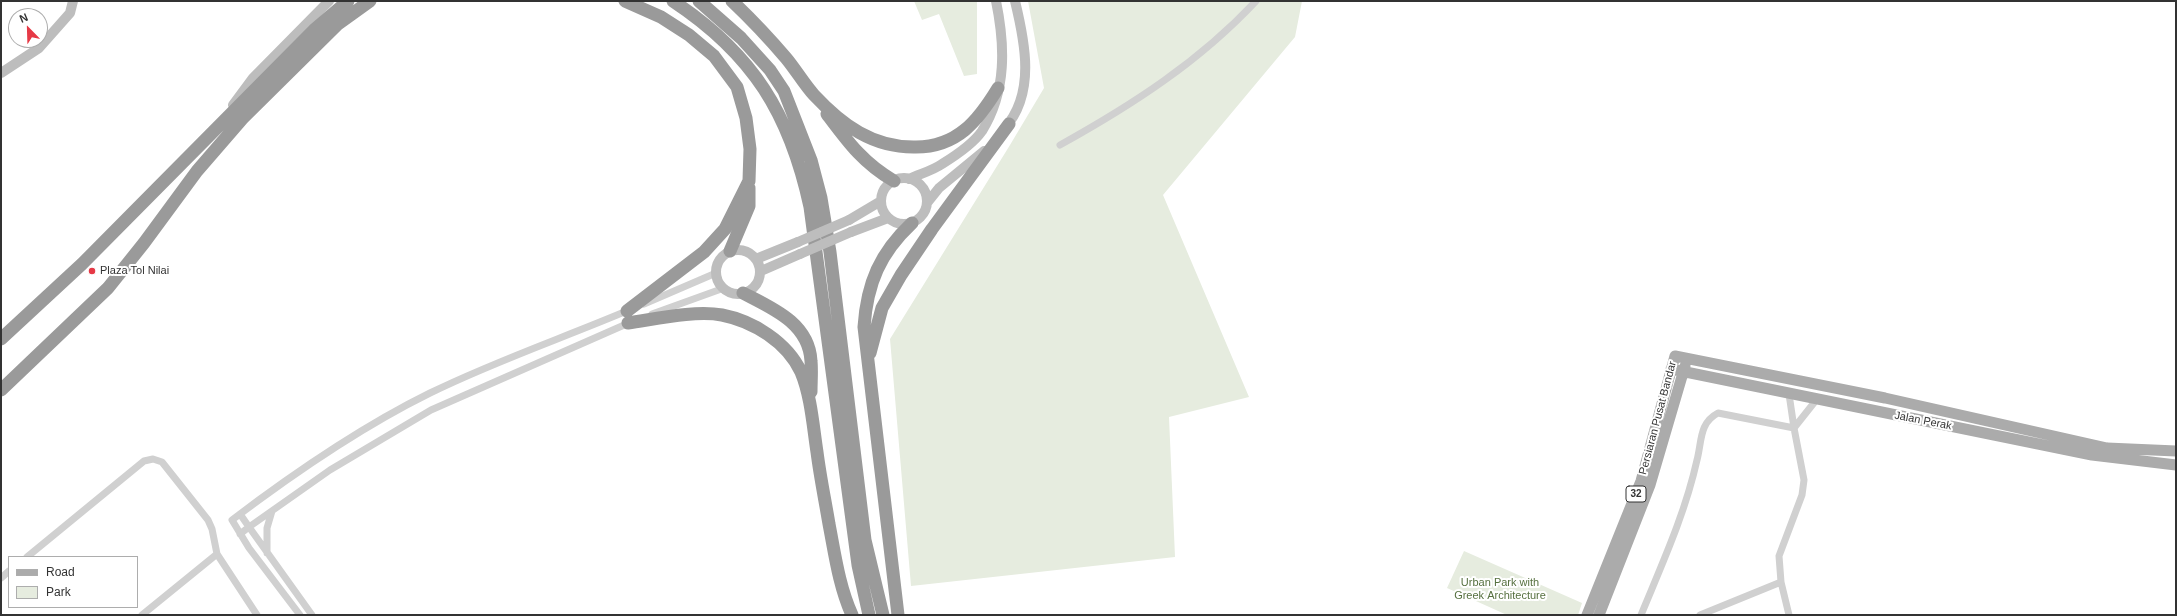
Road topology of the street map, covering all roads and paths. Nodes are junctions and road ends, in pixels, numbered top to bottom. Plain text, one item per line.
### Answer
1 (74, 1) edge
2 (329, 1) edge
3 (348, 1) edge
4 (370, 1) edge
5 (625, 1) edge
6 (673, 1) edge
7 (699, 1) edge
8 (732, 1) edge
9 (996, 1) edge
10 (1015, 1) edge
11 (1256, 1) edge
12 (1, 74) edge
13 (998, 88) junction
14 (814, 94) junction
15 (220, 123) junction
16 (1009, 124) junction
17 (1060, 145) dead end
18 (909, 179) junction
19 (750, 181) junction
20 (894, 181) junction
21 (882, 201) junction
22 (927, 203) junction
23 (888, 218) junction
24 (912, 223) junction
25 (730, 251) junction
26 (756, 259) junction
27 (760, 271) junction
28 (716, 273) junction
29 (724, 288) junction
30 (743, 293) junction
31 (628, 317) junction
32 (1, 339) edge
33 (1675, 356) joint
34 (1687, 357) junction
35 (868, 361) junction
36 (1671, 369) junction
37 (1683, 372) junction
38 (1812, 383) junction
39 (1, 390) edge
40 (1790, 394) junction
41 (1822, 400) junction
42 (810, 407) junction
43 (1794, 428) junction
44 (2176, 451) edge
45 (2176, 465) edge
46 (272, 511) junction
47 (240, 514) junction
48 (249, 527) junction
49 (240, 534) junction
50 (267, 553) junction
51 (217, 554) junction
52 (28, 556) edge
53 (1781, 582) junction
54 (142, 615) edge
55 (258, 615) edge
56 (300, 615) edge
57 (312, 615) edge
58 (852, 615) edge
59 (869, 615) edge
60 (883, 615) edge
61 (898, 615) edge
62 (1587, 615) edge
63 (1599, 615) edge
64 (1641, 615) edge
65 (1700, 615) edge
66 (1790, 615) edge

1 - 12 main road
2 - 15 main road
3 - 15 highway
4 - 39 highway
5 - 19 highway
6 - 59 highway
7 - 60 highway
8 - 14 highway
9 - 13 main road
10 - 16 main road
11 - 17 street
13 - 14 highway
13 - 18 main road
14 - 20 highway
15 - 32 highway
16 - 22 main road
16 - 35 highway
18 - 20 main road
18 - 22 main road
19 - 25 highway
19 - 31 highway
20 - 21 main road
21 - 23 main road
21 - 26 main road, bridge
22 - 24 main road
23 - 24 main road
23 - 27 main road, bridge
24 - 35 highway
25 - 26 main road
25 - 28 main road
26 - 27 main road
27 - 30 main road
28 - 29 main road
28 - 31 street
29 - 30 main road
29 - 31 street
30 - 42 highway
31 - 42 highway
31 - 46 street
31 - 47 street
33 - 34 main road, Jalan Perak
33 - 36 main road, Persiaran Pusat Bandar / 32
34 - 37 main road, Persiaran Pusat Bandar / 32
34 - 38 main road, Jalan Perak
35 - 61 highway
36 - 37 main road, Jalan Perak
36 - 62 main road, Persiaran Pusat Bandar / 32
37 - 40 main road, Jalan Perak
37 - 63 main road, Persiaran Pusat Bandar / 32
38 - 41 main road
38 - 44 main road, Jalan Perak
40 - 41 main road, Jalan Perak
40 - 43 street
41 - 43 street
41 - 45 main road, Jalan Perak
42 - 58 highway
43 - 53 street
43 - 64 street
46 - 48 street
46 - 50 street
47 - 48 street
47 - 49 street
48 - 49 street
48 - 50 street
49 - 56 street
50 - 57 street
51 - 52 street
51 - 54 street
51 - 55 street
53 - 65 street
53 - 66 street

